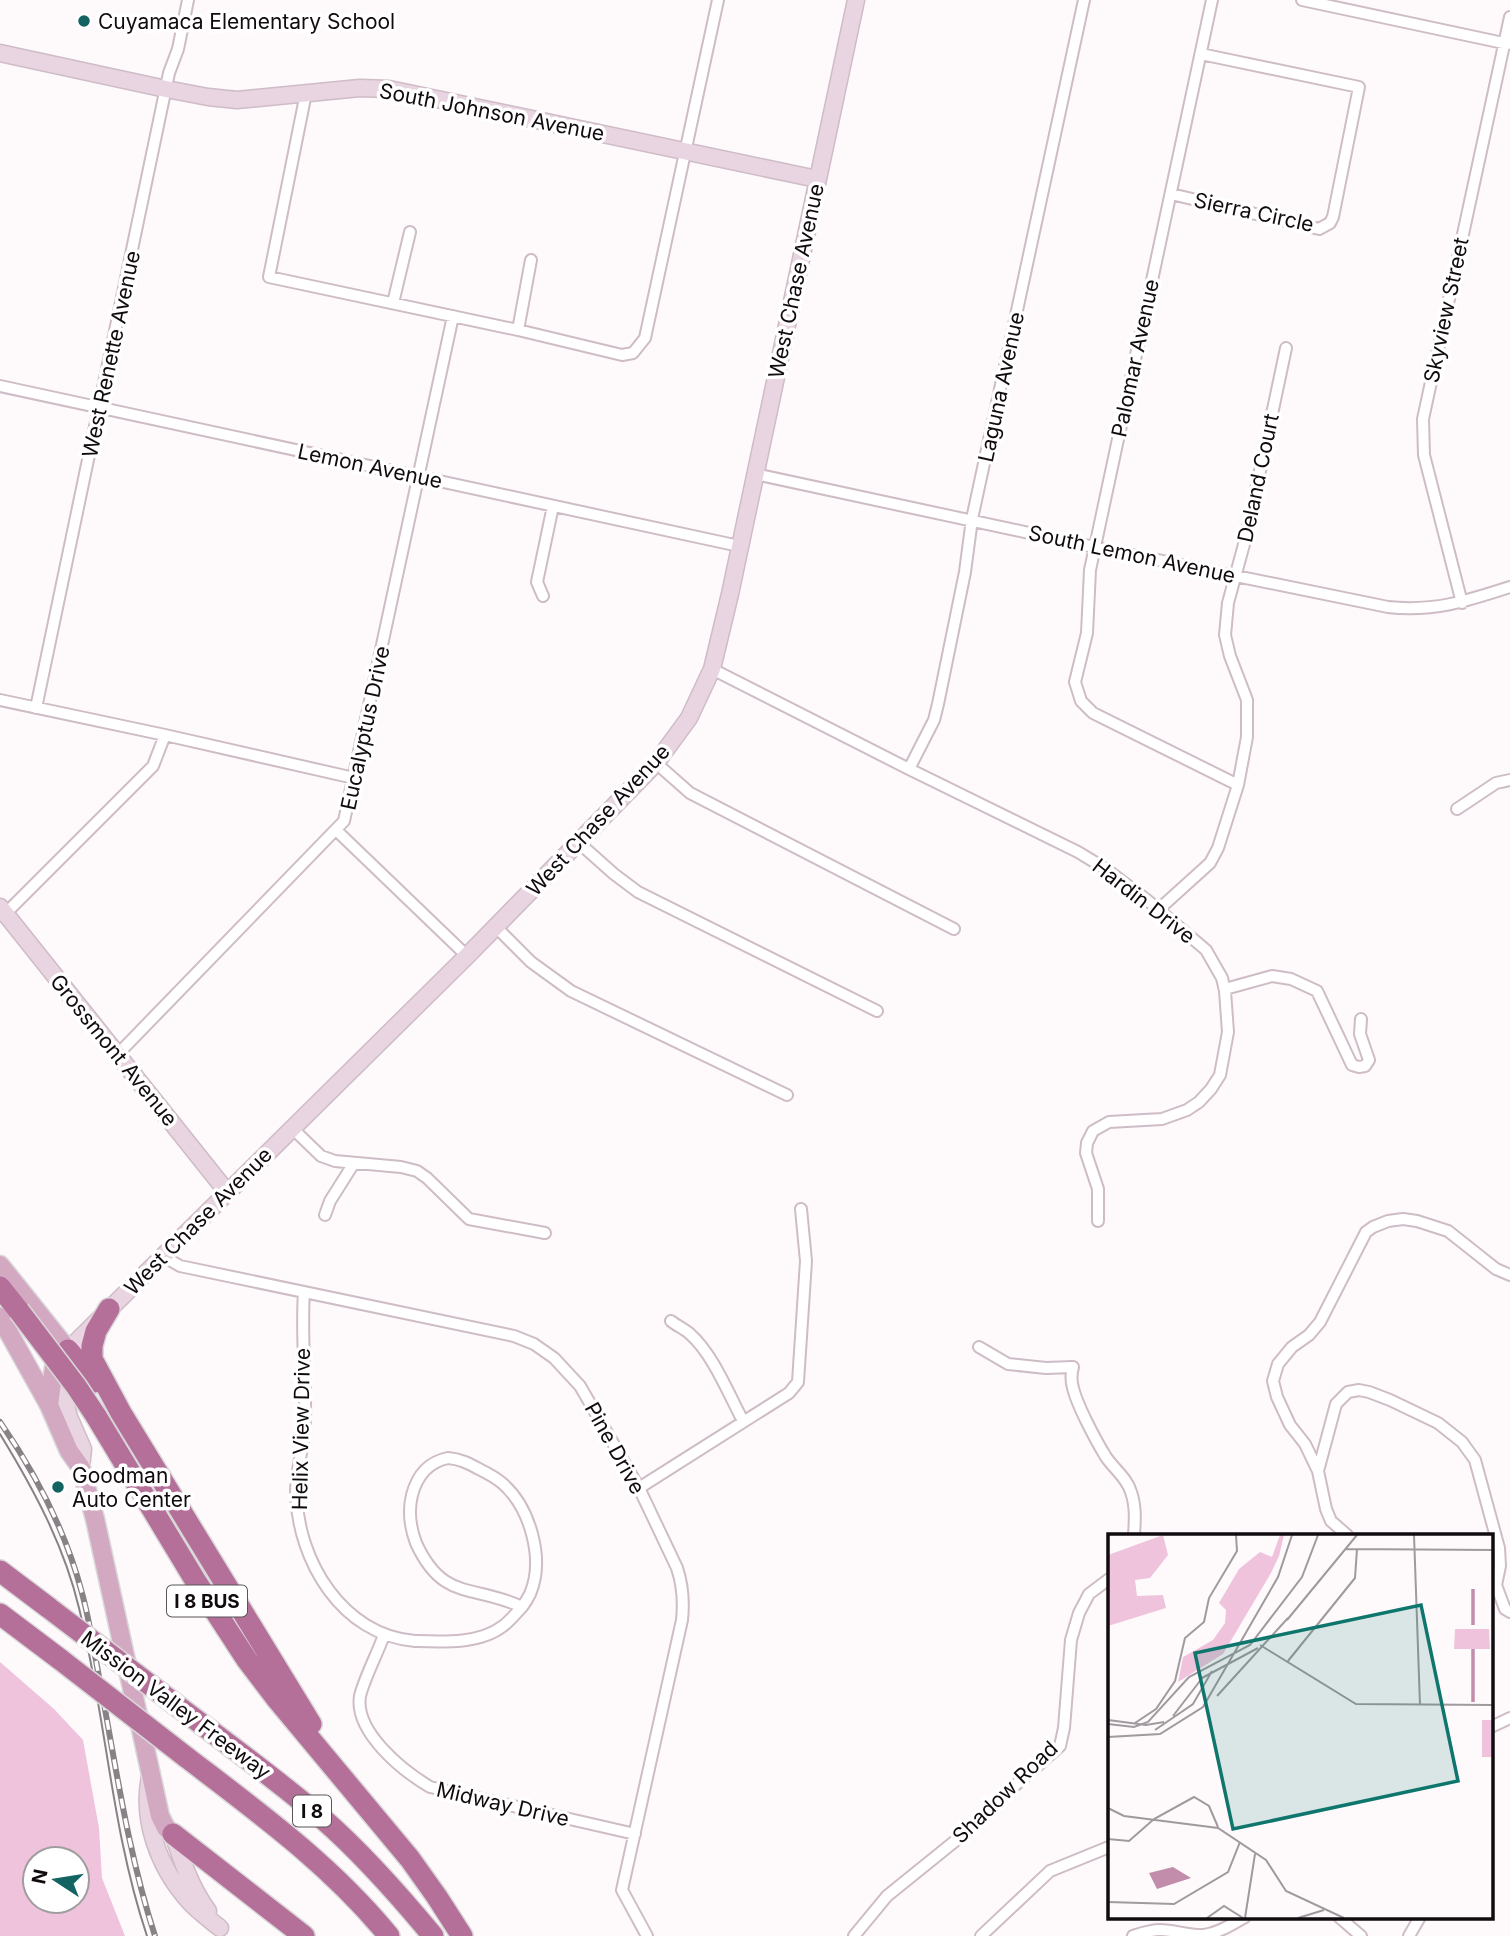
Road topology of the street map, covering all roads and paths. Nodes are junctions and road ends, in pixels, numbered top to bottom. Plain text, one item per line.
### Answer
1 (188, 0) edge
2 (718, 0) edge
3 (856, 0) edge
4 (1084, 0) edge
5 (1212, 0) edge
6 (1302, 0) edge
7 (1510, 17) edge
8 (1507, 44) edge
9 (0, 53) edge
10 (1201, 54) junction
11 (166, 89) junction
12 (306, 93) junction
13 (686, 150) junction
14 (817, 179) junction
15 (1171, 194) junction
16 (410, 232) dead end
17 (531, 260) dead end
18 (393, 303) junction
19 (453, 316) junction
20 (518, 330) junction
21 (1286, 348) dead end
22 (0, 386) edge
23 (99, 407) junction
24 (755, 474) junction
25 (419, 477) junction
26 (553, 506) junction
27 (972, 519) junction
28 (739, 546) junction
29 (1094, 547) junction
30 (1235, 576) junction
31 (1510, 587) edge
32 (543, 596) dead end
33 (1462, 603) junction
34 (712, 669) junction
35 (0, 700) edge
36 (36, 708) junction
37 (165, 735) junction
38 (656, 763) junction
39 (909, 769) junction
40 (354, 778) junction
41 (1510, 780) edge
42 (1238, 785) junction
43 (1457, 808) dead end
44 (336, 830) junction
45 (578, 842) junction
46 (1158, 910) junction
47 (2, 913) edge
48 (496, 927) junction
49 (954, 929) dead end
50 (467, 956) junction
51 (1225, 989) junction
52 (877, 1011) dead end
53 (1361, 1019) dead end
54 (118, 1054) junction
55 (787, 1095) dead end
56 (292, 1128) junction
57 (354, 1163) junction
58 (228, 1192) junction
59 (801, 1209) dead end
60 (325, 1215) dead end
61 (1098, 1221) dead end
62 (545, 1233) dead end
63 (163, 1256) junction
64 (0, 1265) edge
65 (1510, 1275) edge
66 (0, 1287) edge
67 (304, 1292) junction
68 (109, 1308) junction
69 (9, 1318) edge
70 (671, 1321) dead end
71 (979, 1347) dead end
72 (68, 1350) junction
73 (49, 1405) junction
74 (121, 1413) junction
75 (743, 1421) junction
76 (81, 1468) junction
77 (1318, 1471) junction
78 (639, 1488) junction
79 (1135, 1534) edge
80 (1345, 1534) edge
81 (0, 1571) edge
82 (1108, 1580) edge
83 (522, 1607) junction
84 (1510, 1612) edge
85 (0, 1614) edge
86 (384, 1635) junction
87 (1510, 1718) edge
88 (1492, 1727) edge
89 (338, 1772) junction
90 (150, 1774) junction
91 (173, 1834) junction
92 (635, 1834) junction
93 (1108, 1847) edge
94 (1243, 1918) edge
95 (1340, 1918) edge
96 (1419, 1918) edge
97 (223, 1932) edge
98 (304, 1936) edge
99 (389, 1936) edge
100 (433, 1936) edge
101 (462, 1936) edge
102 (647, 1936) edge
103 (854, 1936) edge
104 (981, 1936) edge
105 (1133, 1936) edge
106 (1361, 1936) edge
107 (1409, 1936) edge

1 - 11 street, West Renette Avenue
2 - 13 street
3 - 14 main road, West Chase Avenue
4 - 27 street, Laguna Avenue
5 - 10 street, Palomar Avenue
6 - 8 street
7 - 8 street, Skyview Street
8 - 33 street, Skyview Street
9 - 11 main road, South Johnson Avenue
10 - 15 street, Palomar Avenue
10 - 15 street, Sierra Circle
11 - 12 main road, South Johnson Avenue
11 - 23 street, West Renette Avenue
12 - 13 main road, South Johnson Avenue
12 - 18 street
13 - 14 main road, South Johnson Avenue
13 - 20 street
14 - 24 main road, West Chase Avenue
15 - 29 street, Palomar Avenue
16 - 18 street
17 - 20 street
18 - 19 street
19 - 20 street
19 - 25 street, Eucalyptus Drive
21 - 30 street, Deland Court
22 - 23 street, Lemon Avenue
23 - 25 street, Lemon Avenue
23 - 36 street, West Renette Avenue
24 - 27 street, South Lemon Avenue
24 - 28 main road, West Chase Avenue
25 - 26 street, Lemon Avenue
25 - 40 street, Eucalyptus Drive
26 - 28 street, Lemon Avenue
26 - 32 street
27 - 29 street, South Lemon Avenue
27 - 39 street, Laguna Avenue
28 - 34 main road, West Chase Avenue
29 - 30 street, South Lemon Avenue
29 - 42 street, Palomar Avenue
30 - 33 street, South Lemon Avenue
30 - 42 street, Deland Court
31 - 33 street, South Lemon Avenue
34 - 38 main road, West Chase Avenue
34 - 39 street, Hardin Drive
35 - 36 street
36 - 37 street
37 - 40 street
37 - 47 street
38 - 45 main road, West Chase Avenue
38 - 49 street
39 - 46 street, Hardin Drive
40 - 44 street, Eucalyptus Drive
41 - 43 street
42 - 46 street, Deland Court
44 - 50 street
44 - 54 street, Eucalyptus Drive
45 - 48 main road, West Chase Avenue
45 - 52 street
46 - 51 street, Hardin Drive
47 - 54 main road, Grossmont Avenue
48 - 50 main road, West Chase Avenue
48 - 55 street
50 - 56 main road, West Chase Avenue
51 - 53 street
51 - 61 street, Hardin Drive
54 - 58 main road, Grossmont Avenue
56 - 57 street
56 - 58 main road, West Chase Avenue
57 - 60 street
57 - 62 street
58 - 63 main road, West Chase Avenue
59 - 75 street
63 - 67 street, Pine Drive
63 - 68 main road, West Chase Avenue
64 - 72 main road
65 - 77 street
66 - 69 highway, I 8 BUS
67 - 78 street, Pine Drive
67 - 86 street, Helix View Drive
68 - 72 main road, West Chase Avenue
68 - 74 highway
69 - 72 main road
69 - 73 main road, I 8 BUS
69 - 89 highway, I 8 BUS, bridge
70 - 75 street
71 - 79 street
72 - 73 main road
72 - 74 highway
72 - 76 main road
73 - 76 main road, I 8 BUS
74 - 89 highway
75 - 78 street
76 - 90 main road, I 8 BUS
77 - 80 street
77 - 84 street
78 - 92 street, Pine Drive
81 - 100 highway, Mission Valley Freeway / I 8, bridge
82 - 103 street, Shadow Road
83 - 83 street, Helix View Drive
83 - 86 street, Helix View Drive
85 - 99 highway, Mission Valley Freeway / I 8, bridge
86 - 92 street, Midway Drive
87 - 88 street
89 - 101 highway, I 8 BUS
90 - 91 main road, I 8 BUS
90 - 97 main road
91 - 97 main road
91 - 98 highway, I 8 BUS
92 - 102 street, Pine Drive
93 - 104 street
94 - 105 street
95 - 106 street
96 - 107 street

